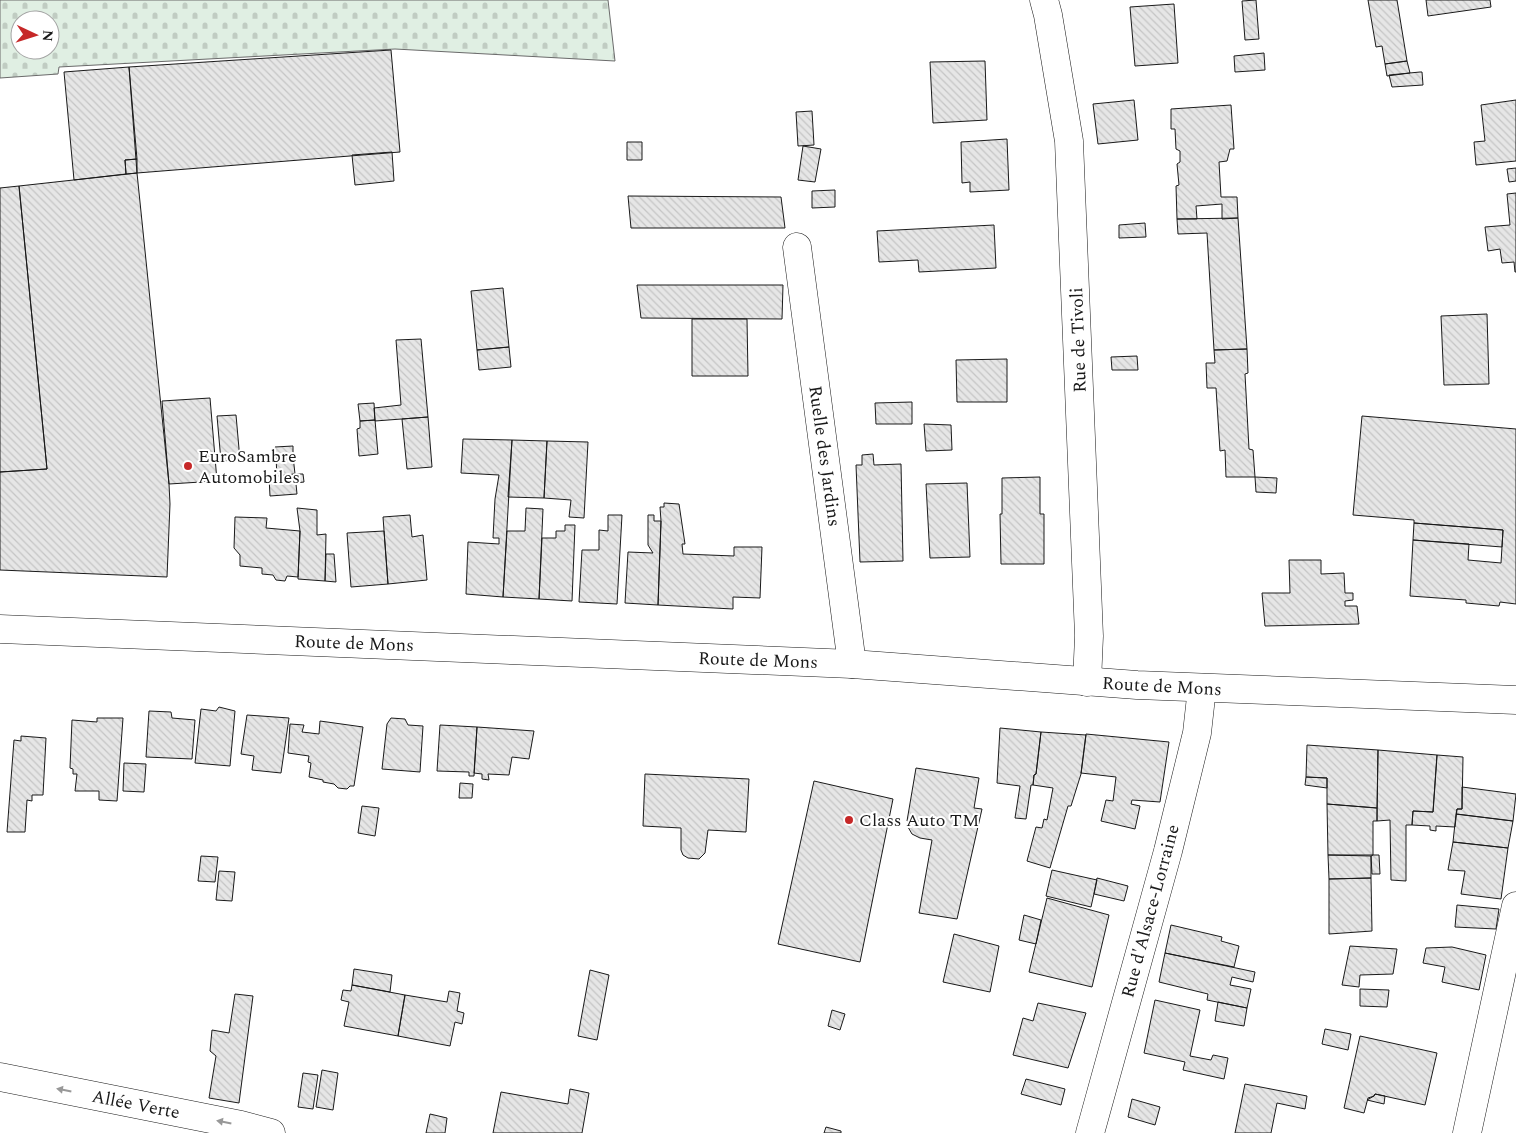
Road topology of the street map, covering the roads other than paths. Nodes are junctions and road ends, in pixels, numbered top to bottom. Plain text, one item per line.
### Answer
1 (1044, 0) edge
2 (797, 247) dead end
3 (0, 629) edge
4 (852, 664) junction
5 (1086, 682) junction
6 (1202, 688) junction
7 (1516, 700) edge
8 (1516, 906) edge
9 (0, 1077) edge
10 (271, 1133) edge
11 (1090, 1133) edge
12 (1467, 1133) edge

1 - 5 main road, Rue de Tivoli
2 - 4 main road, Ruelle des Jardins
3 - 4 main road, Route de Mons
4 - 5 main road, Route de Mons
5 - 6 main road, Route de Mons
6 - 7 main road, Route de Mons
6 - 11 main road, Rue d'Alsace-Lorraine
8 - 12 main road
10 -> 9 main road, Allée Verte

